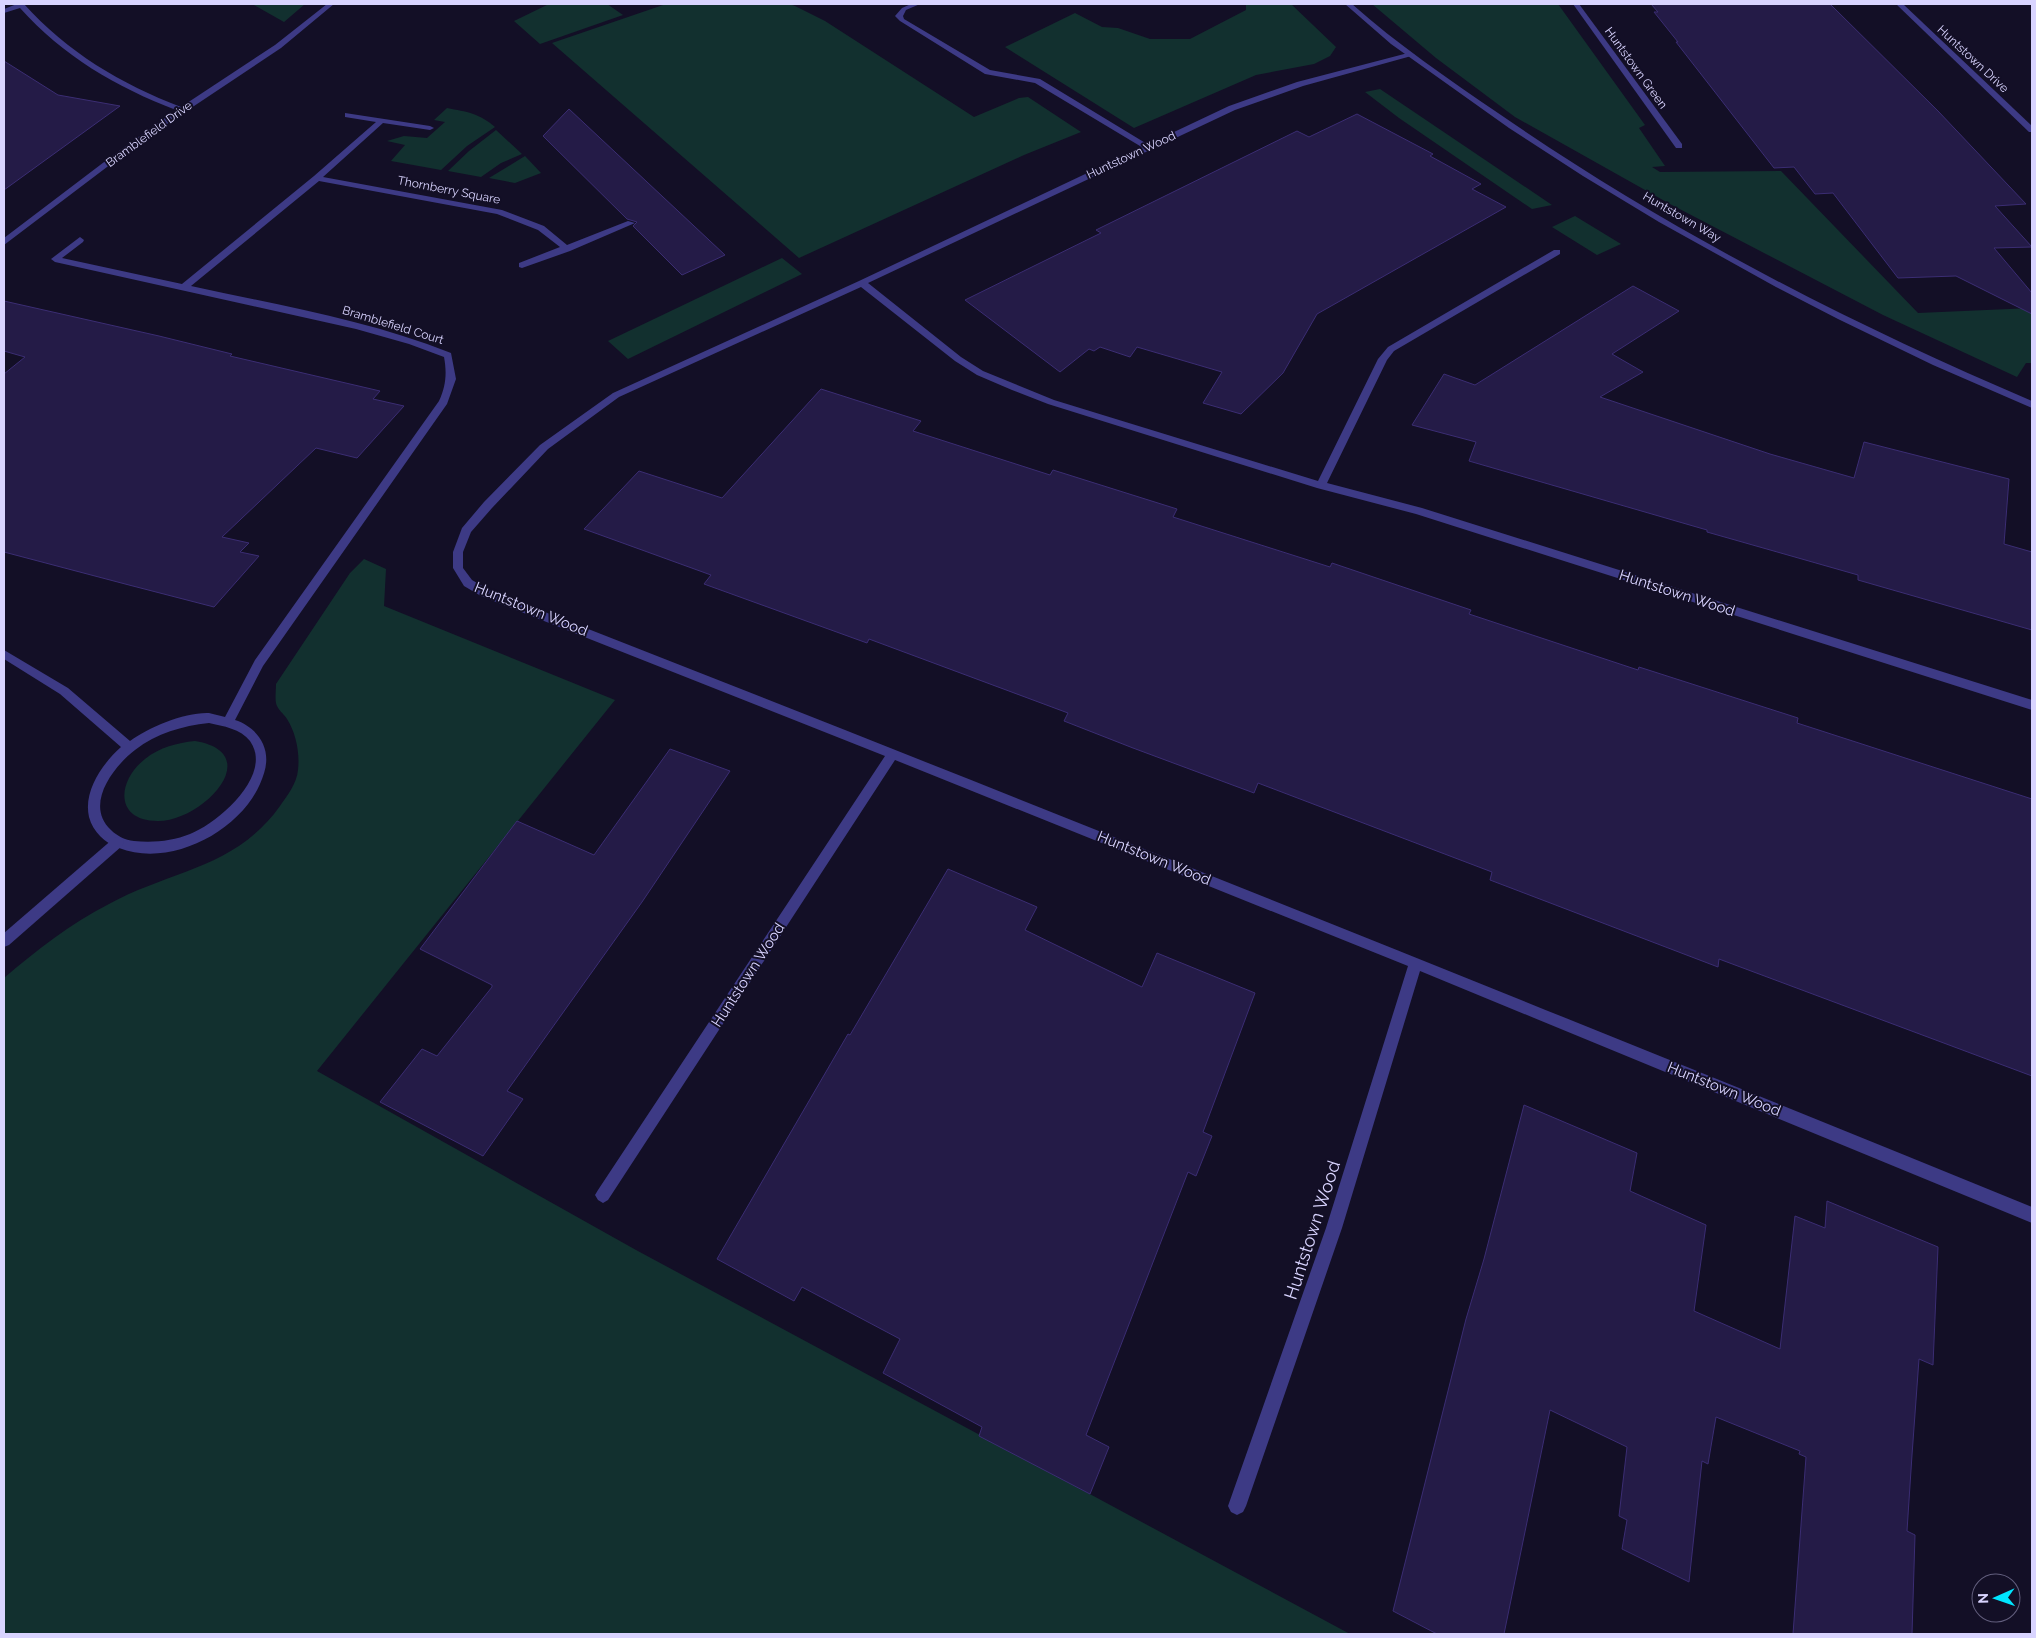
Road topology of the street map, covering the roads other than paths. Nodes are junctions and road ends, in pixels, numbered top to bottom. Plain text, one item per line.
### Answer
1 (21, 4) edge
2 (331, 4) edge
3 (917, 4) edge
4 (1348, 4) edge
5 (1576, 4) edge
6 (1899, 4) edge
7 (4, 11) edge
8 (1411, 55) junction
9 (182, 110) junction
10 (348, 115) dead end
11 (382, 120) junction
12 (430, 128) dead end
13 (2032, 130) edge
14 (1678, 146) dead end
15 (1148, 147) junction
16 (317, 178) junction
17 (631, 223) dead end
18 (80, 240) dead end
19 (4, 242) edge
20 (567, 249) junction
21 (1557, 252) dead end
22 (522, 265) dead end
23 (862, 283) junction
24 (185, 286) junction
25 (2032, 405) edge
26 (1322, 485) junction
27 (4, 654) edge
28 (2032, 705) edge
29 (230, 721) junction
30 (129, 747) junction
31 (892, 753) junction
32 (118, 842) junction
33 (4, 941) edge
34 (1416, 963) junction
35 (603, 1195) dead end
36 (2032, 1215) edge
37 (1237, 1506) dead end

1 - 7 street
1 - 9 street
2 - 9 street, Bramblefield Drive
3 - 15 street
4 - 8 street, Huntstown Way
5 - 14 street, Huntstown Green
6 - 13 street, Huntstown Drive
8 - 15 street, Huntstown Wood
8 - 25 street, Huntstown Way
9 - 19 street, Bramblefield Drive
10 - 11 street
11 - 12 street
11 - 16 street
15 - 23 street, Huntstown Wood
16 - 20 street, Thornberry Square
16 - 24 street
17 - 20 street
18 - 24 street, Bramblefield Court
20 - 22 street
21 - 26 street
23 - 26 street, Huntstown Wood
23 - 31 street, Huntstown Wood
24 - 29 street, Bramblefield Court
26 - 28 street, Huntstown Wood
27 - 30 street
29 - 30 street
29 - 32 street
30 - 32 street
31 - 34 street, Huntstown Wood
31 - 35 street, Huntstown Wood
32 - 33 street
34 - 36 street, Huntstown Wood
34 - 37 street, Huntstown Wood

